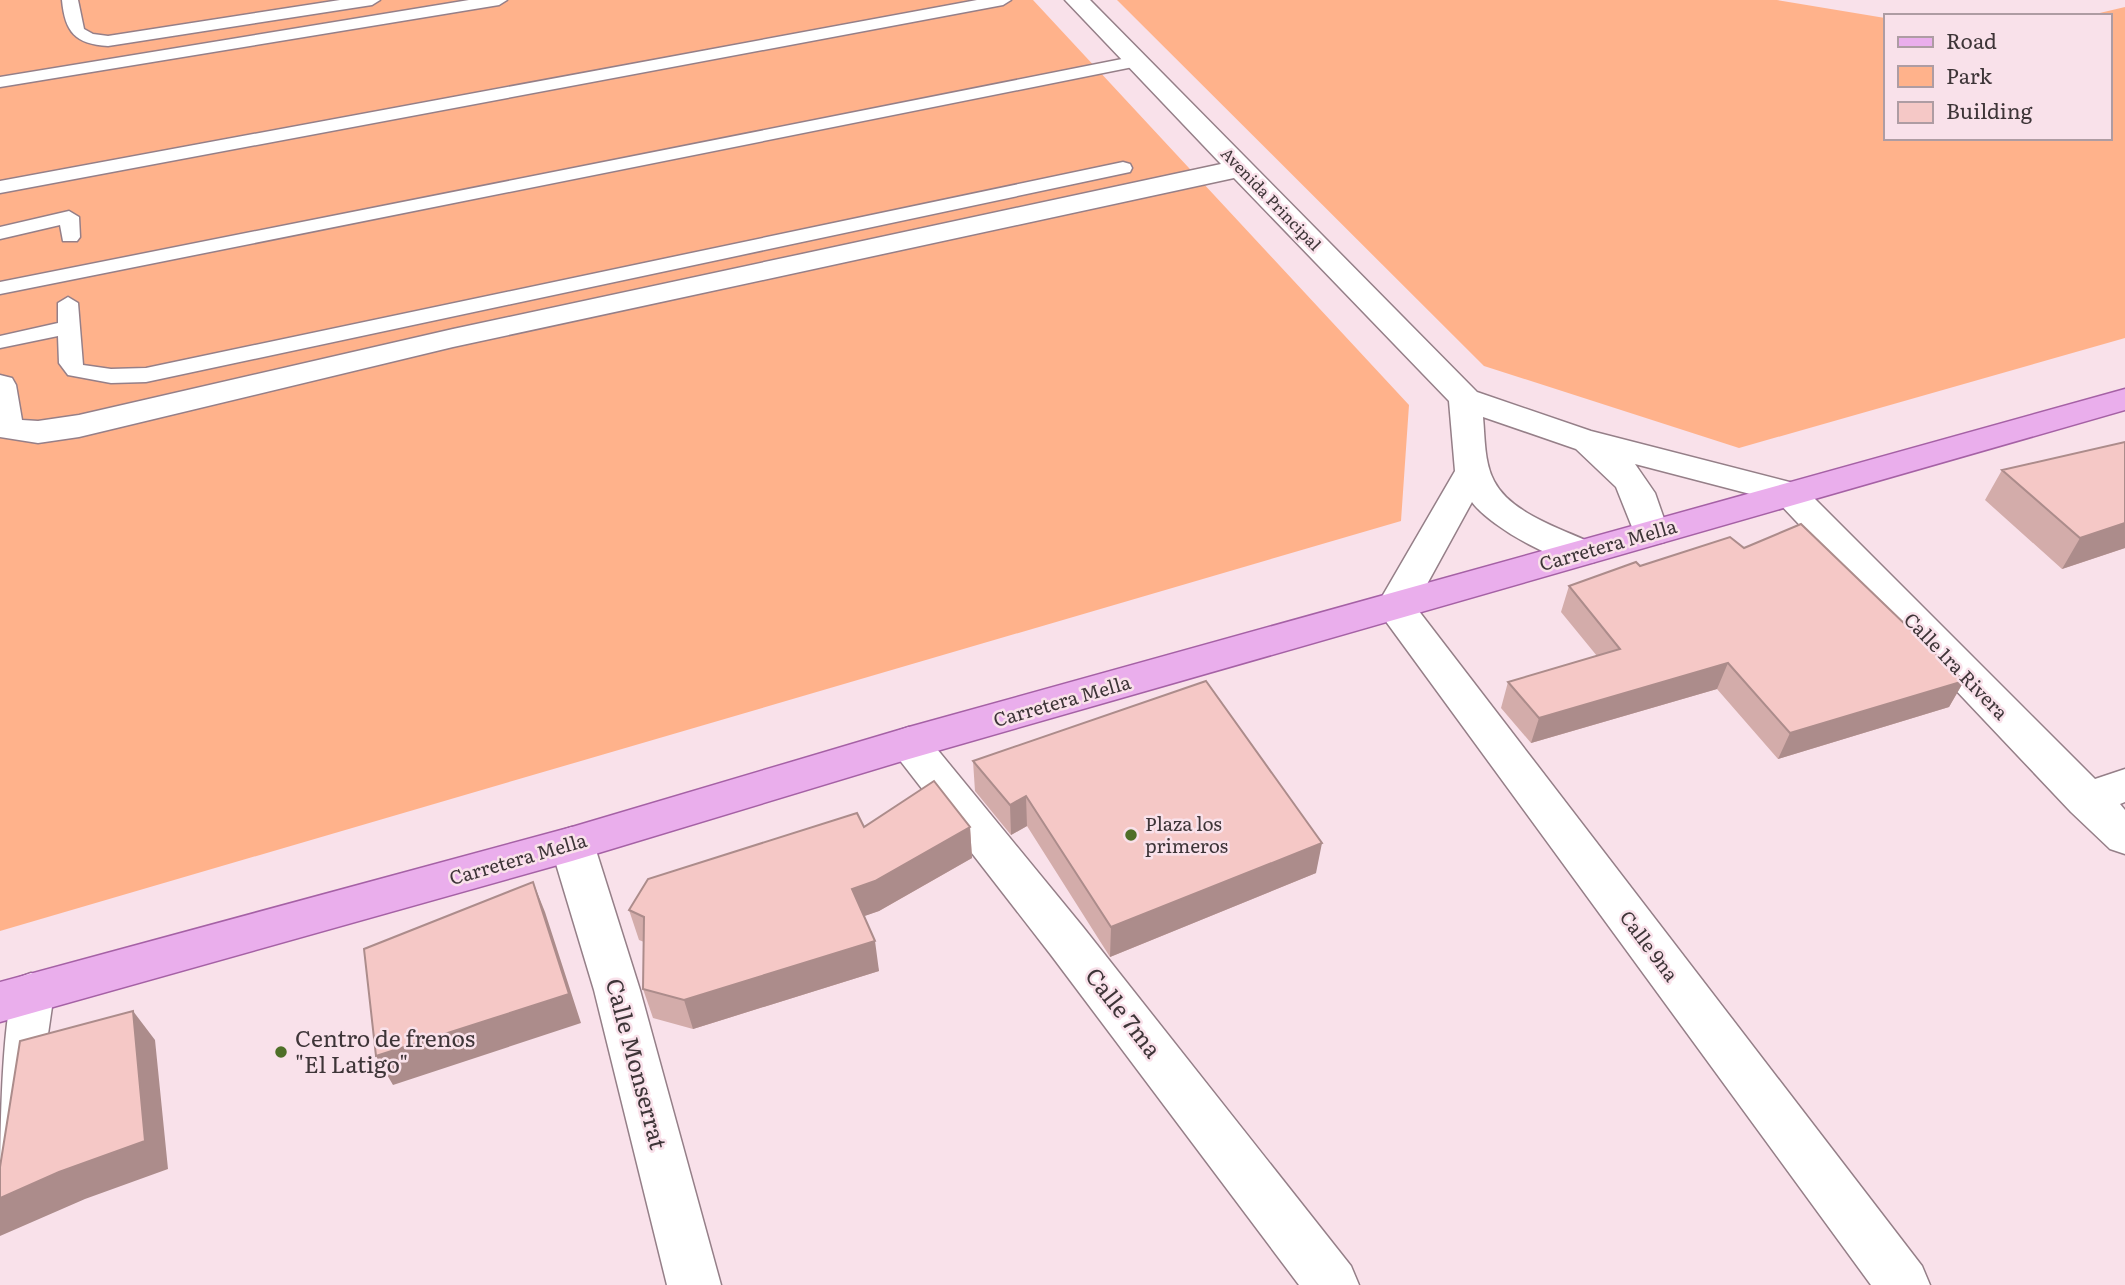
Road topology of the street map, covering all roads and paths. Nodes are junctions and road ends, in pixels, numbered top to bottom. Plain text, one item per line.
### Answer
1 (71, 0) edge
2 (372, 0) edge
3 (499, 0) edge
4 (1003, 0) edge
5 (1077, 0) edge
6 (1137, 61) junction
7 (0, 82) edge
8 (1123, 168) dead end
9 (1241, 168) junction
10 (0, 187) edge
11 (70, 192) dead end
12 (70, 227) joint
13 (0, 233) edge
14 (0, 288) edge
15 (68, 303) dead end
16 (69, 327) junction
17 (0, 342) edge
18 (0, 385) edge
19 (1465, 399) junction
20 (2125, 399) edge
21 (1580, 439) junction
22 (1472, 472) junction
23 (1789, 493) junction
24 (1651, 533) junction
25 (1581, 553) junction
26 (1395, 607) junction
27 (909, 743) junction
28 (2125, 785) edge
29 (2086, 800) junction
30 (2125, 837) edge
31 (572, 844) junction
32 (15, 998) edge
33 (0, 1192) edge
34 (694, 1285) edge
35 (1332, 1285) edge
36 (1903, 1285) edge

1 - 2 lane
3 - 7 lane
4 - 10 lane
5 - 6 street, Avenida Principal
6 - 9 street, Avenida Principal
6 - 14 lane
8 - 16 lane
9 - 18 street
9 - 19 street, Avenida Principal
11 - 12 lane
12 - 13 lane
15 - 16 lane
16 - 17 lane
19 - 21 street
19 - 22 street
20 - 23 main road, Carretera Mella
21 - 23 street
21 - 24 street
22 - 25 street
22 - 26 street
23 - 24 main road, Carretera Mella
23 - 29 street, Calle 1ra Rivera
24 - 25 main road, Carretera Mella
25 - 26 main road, Carretera Mella
26 - 27 main road, Carretera Mella
26 - 36 street, Calle 9na
27 - 31 main road, Carretera Mella
27 - 35 street, Calle 7ma
28 - 29 street
29 - 30 street, Calle 1ra Rivera
31 - 32 main road, Carretera Mella
31 - 34 street, Calle Monserrat
32 - 33 street

